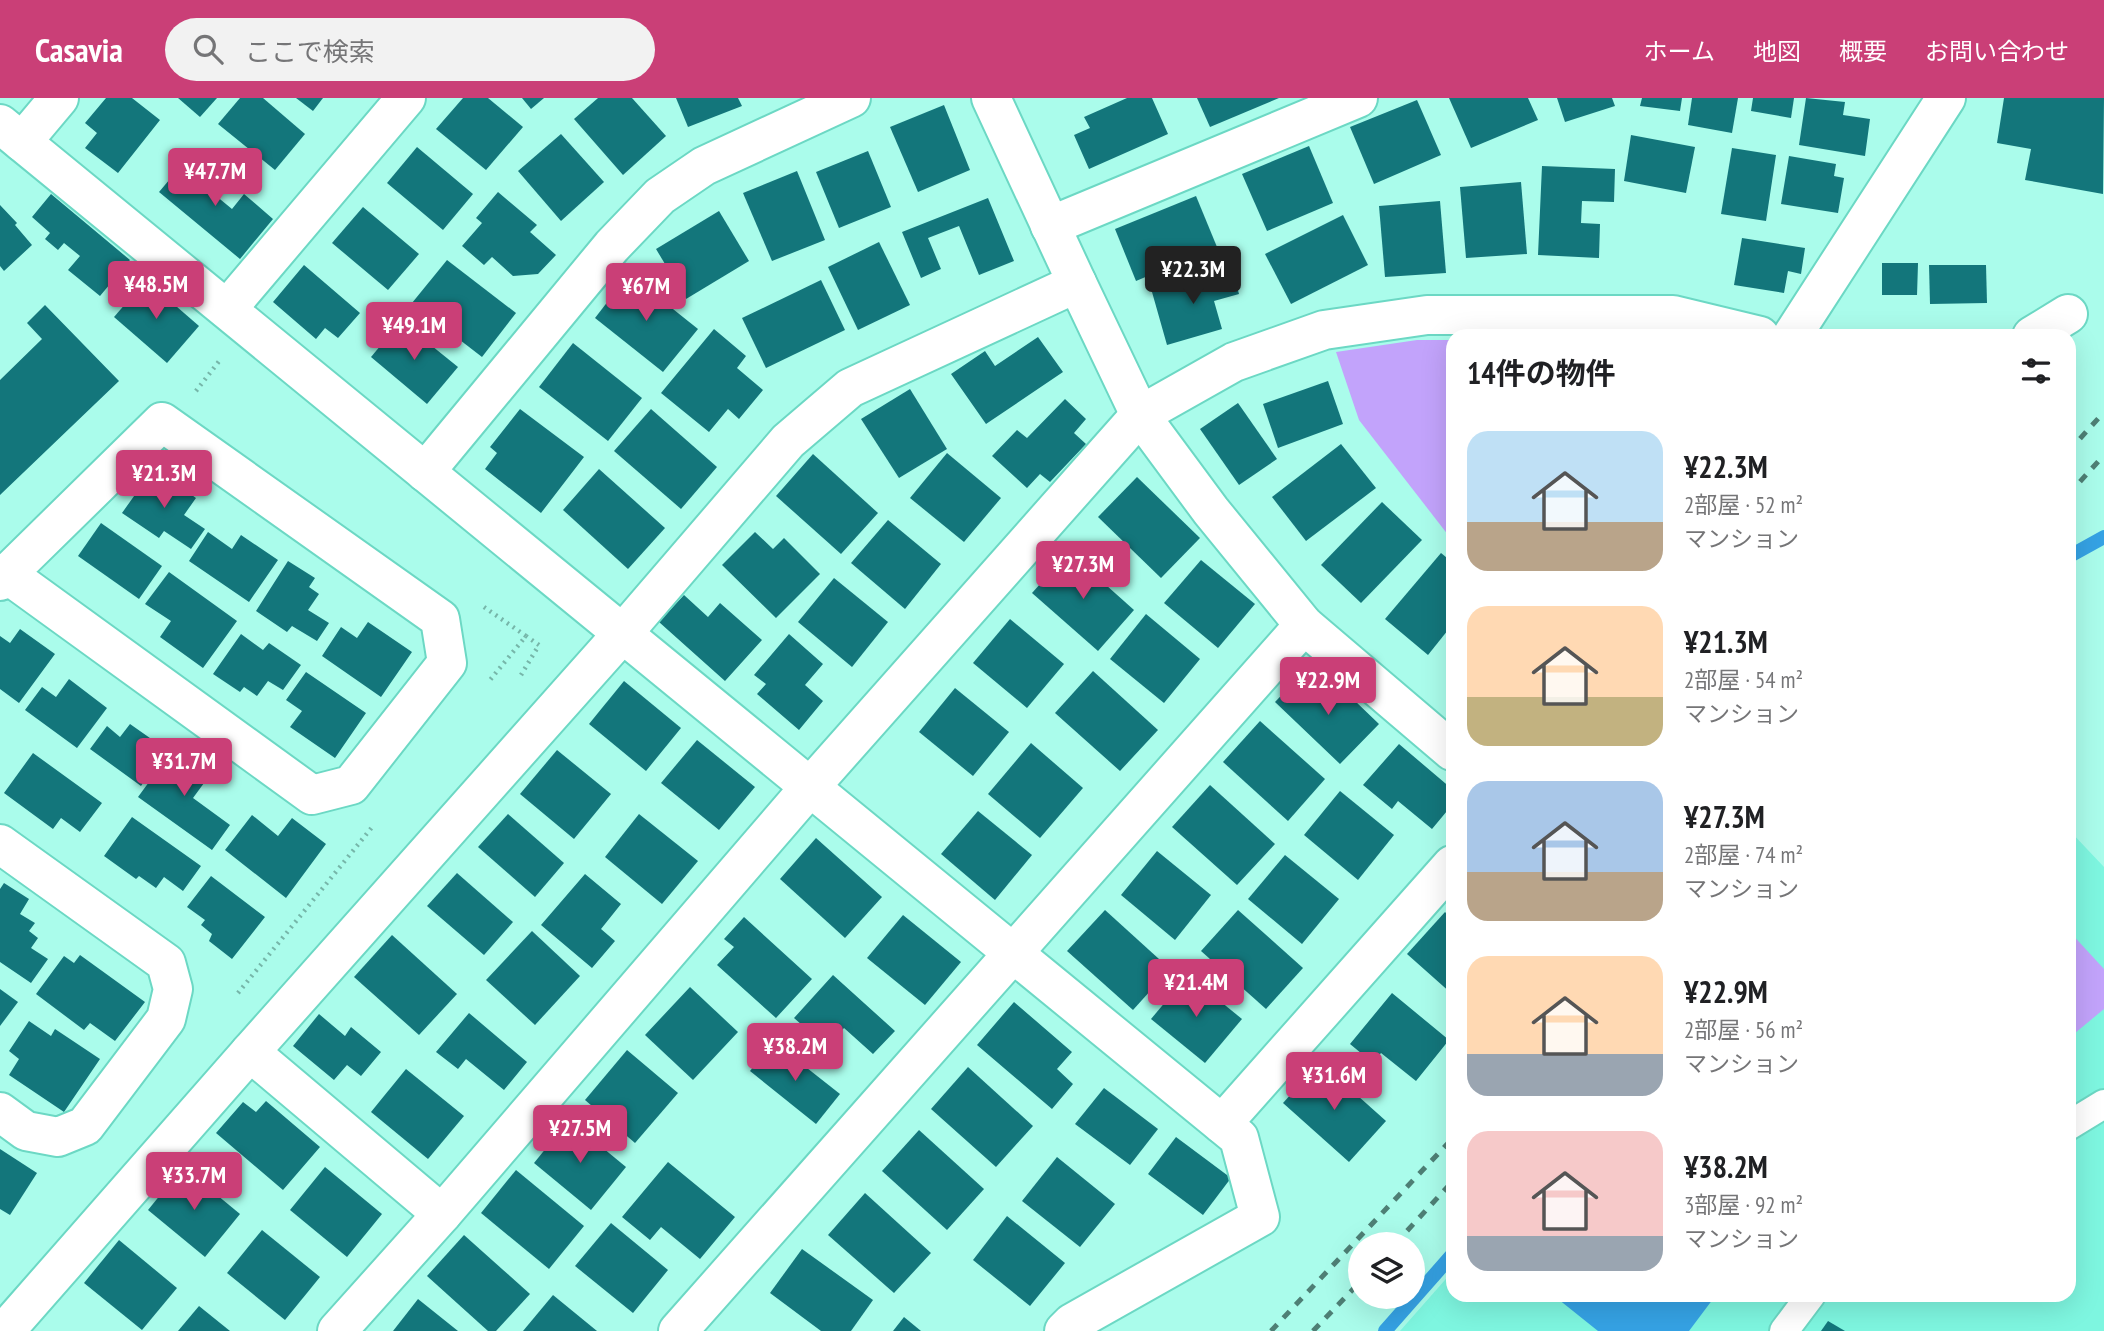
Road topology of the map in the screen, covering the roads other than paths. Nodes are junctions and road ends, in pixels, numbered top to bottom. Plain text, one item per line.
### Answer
1 (59, 98) edge
2 (406, 98) edge
3 (851, 98) edge
4 (991, 98) edge
5 (1358, 98) edge
6 (1945, 98) edge
7 (11, 133) edge
8 (1050, 226) junction
9 (1077, 283) junction
10 (227, 309) junction
11 (2068, 314) dead end
12 (1731, 329) edge
13 (1796, 329) edge
14 (2043, 329) edge
15 (1140, 415) junction
16 (425, 472) junction
17 (3, 578) edge
18 (1304, 625) junction
19 (623, 633) junction
20 (1446, 746) edge
21 (810, 787) junction
22 (0, 844) edge
23 (1446, 873) edge
24 (1013, 953) junction
25 (250, 1052) junction
26 (2104, 1104) edge
27 (0, 1112) edge
28 (2076, 1121) edge
29 (1222, 1124) junction
30 (442, 1214) junction
31 (1806, 1302) edge
32 (5, 1331) edge
33 (337, 1331) edge
34 (677, 1331) edge
35 (1064, 1331) edge
36 (1784, 1331) edge

1 - 7 street
2 - 10 street
3 - 16 street
4 - 8 street
5 - 8 street
6 - 13 street
7 - 10 street
8 - 9 street
9 - 15 street
9 - 19 street
10 - 16 street
11 - 14 street
12 - 15 street
15 - 18 street
15 - 21 street
16 - 19 street
17 - 17 street
18 - 20 street
18 - 24 street
19 - 21 street
19 - 25 street
21 - 24 street
21 - 30 street
22 - 27 street
23 - 29 street
24 - 29 street
24 - 34 street
25 - 30 street
25 - 32 street
26 - 28 lane
29 - 35 street
30 - 33 street
31 - 36 lane

